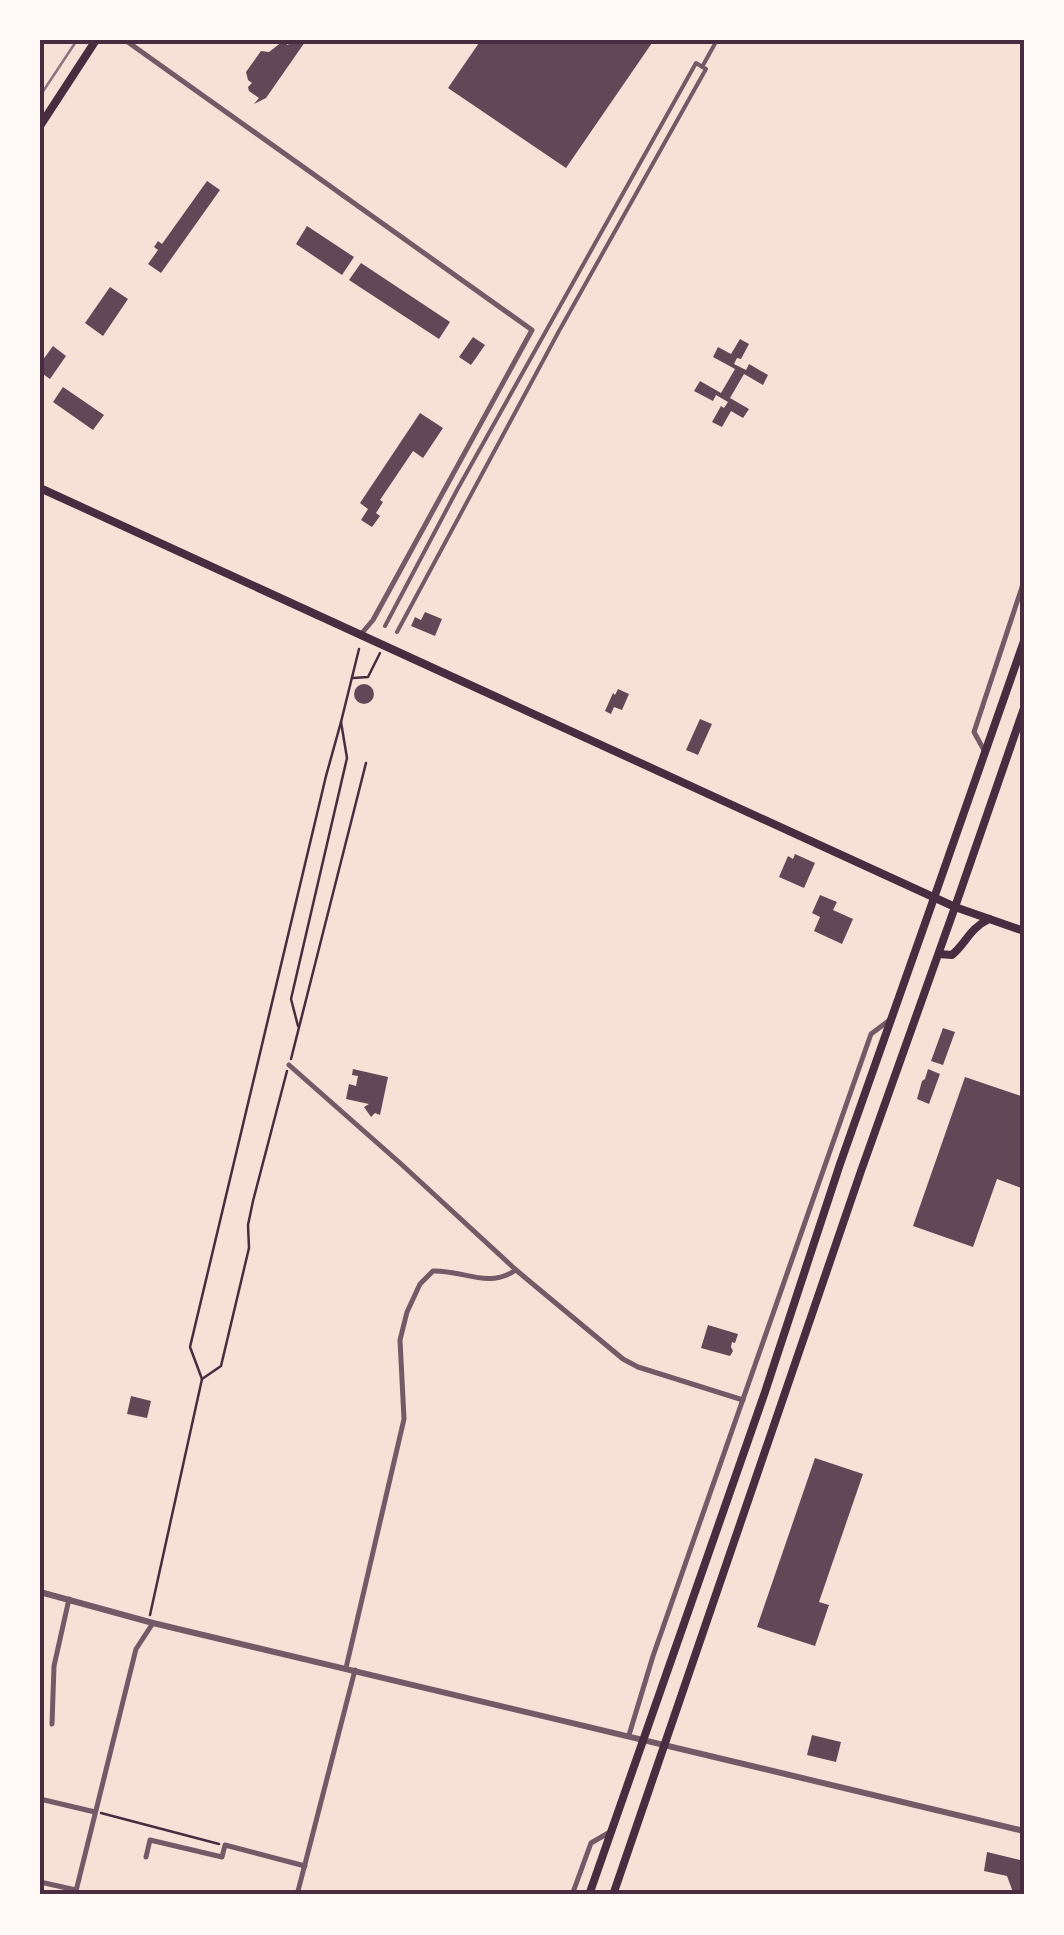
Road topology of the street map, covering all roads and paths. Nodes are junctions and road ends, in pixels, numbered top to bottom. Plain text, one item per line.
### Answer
1 (96, 40) edge
2 (125, 40) edge
3 (717, 40) edge
4 (702, 67) junction
5 (40, 126) edge
6 (40, 488) edge
7 (1024, 581) edge
8 (1021, 600) edge
9 (385, 626) dead end
10 (397, 632) dead end
11 (362, 633) junction
12 (1024, 641) edge
13 (384, 644) junction
14 (359, 649) dead end
15 (352, 678) junction
16 (1024, 708) edge
17 (341, 722) junction
18 (985, 752) junction
19 (366, 763) dead end
20 (934, 898) junction
21 (955, 908) junction
22 (988, 919) junction
23 (1024, 931) edge
24 (939, 954) junction
25 (892, 1018) junction
26 (299, 1027) junction
27 (289, 1064) junction
28 (840, 1164) junction
29 (861, 1171) junction
30 (516, 1270) junction
31 (202, 1379) junction
32 (743, 1400) junction
33 (754, 1422) junction
34 (774, 1428) junction
35 (40, 1592) edge
36 (70, 1599) junction
37 (151, 1622) junction
38 (350, 1669) junction
39 (52, 1724) dead end
40 (628, 1735) junction
41 (644, 1739) junction
42 (665, 1744) junction
43 (40, 1799) edge
44 (95, 1812) junction
45 (1024, 1831) edge
46 (610, 1832) junction
47 (224, 1846) junction
48 (146, 1857) dead end
49 (305, 1866) junction
50 (40, 1882) edge
51 (76, 1893) edge
52 (297, 1895) edge
53 (572, 1895) edge
54 (589, 1895) edge
55 (614, 1895) edge

1 - 5 main road
2 - 11 street
3 - 4 street
4 - 9 street
4 - 10 street
6 - 11 main road
7 - 8 street
8 - 18 street
11 - 13 main road
12 - 18 main road
13 - 15 path
13 - 20 main road
14 - 15 path
15 - 17 path
16 - 21 main road
17 - 26 path
17 - 31 path
18 - 20 main road
19 - 26 path
20 - 21 main road
20 - 25 main road
21 - 22 main road
21 - 24 main road
22 - 23 main road
22 - 24 main road
24 - 29 main road
25 - 28 main road
25 - 32 street
26 - 27 path
27 - 30 street
27 - 31 path
28 - 29 main road
28 - 33 main road
29 - 34 main road
30 - 32 street
30 - 38 street
31 - 37 path
32 - 40 street
33 - 34 main road
33 - 41 main road
34 - 42 main road
35 - 36 street
36 - 37 street
36 - 39 street
37 - 38 street
37 - 44 street
38 - 40 street
38 - 49 street
40 - 41 street
41 - 42 street
41 - 46 main road
42 - 45 street
42 - 55 main road
43 - 44 street
44 - 47 path
44 - 51 street
46 - 53 street
46 - 54 main road
47 - 48 street
47 - 49 street
49 - 52 street
50 - 51 street

